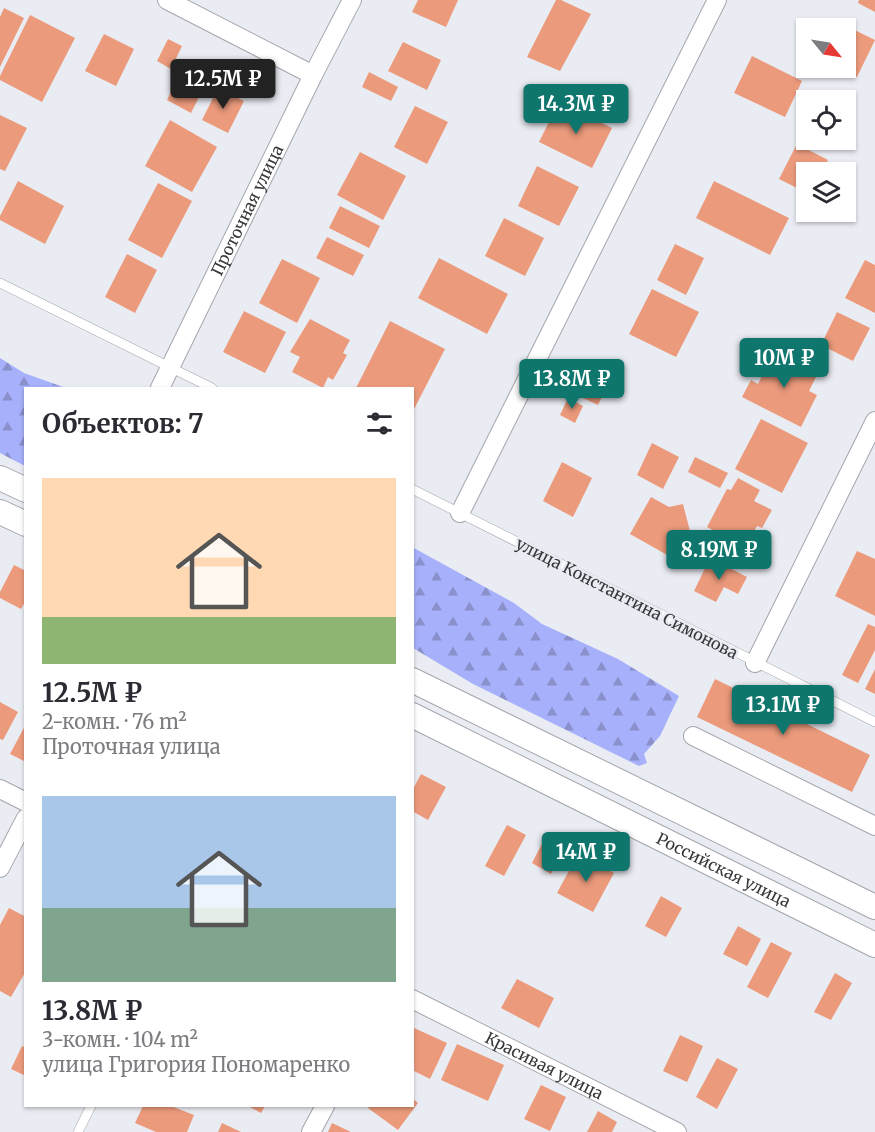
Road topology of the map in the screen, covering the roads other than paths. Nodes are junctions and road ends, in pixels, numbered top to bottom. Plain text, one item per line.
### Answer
1 (167, 0) edge
2 (352, 0) edge
3 (717, 0) edge
4 (314, 75) junction
5 (0, 284) edge
6 (170, 367) junction
7 (160, 387) edge
8 (210, 387) edge
9 (875, 422) edge
10 (0, 478) edge
11 (24, 489) edge
12 (414, 490) edge
13 (0, 512) edge
14 (460, 513) junction
15 (24, 523) edge
16 (755, 663) junction
17 (414, 681) edge
18 (414, 716) edge
19 (875, 722) edge
20 (693, 736) dead end
21 (0, 789) edge
22 (24, 801) edge
23 (24, 822) edge
24 (875, 826) edge
25 (0, 868) edge
26 (873, 901) edge
27 (875, 945) edge
28 (414, 1000) edge
29 (90, 1107) edge
30 (324, 1107) edge
31 (78, 1132) edge
32 (311, 1132) edge
33 (677, 1132) edge

1 - 4 street
2 - 4 street, Проточная улица
3 - 14 street
4 - 6 street, Проточная улица
5 - 6 lane
6 - 7 street, Проточная улица
6 - 8 lane
9 - 16 street
10 - 11 main road
12 - 14 lane, улица Константина Симонова
13 - 15 main road
14 - 16 lane, улица Константина Симонова
16 - 19 lane, улица Константина Симонова
17 - 26 main road, Российская улица
18 - 27 main road, Российская улица
20 - 24 street
21 - 22 street
23 - 25 street
28 - 33 street, Красивая улица
29 - 31 lane
30 - 32 street

